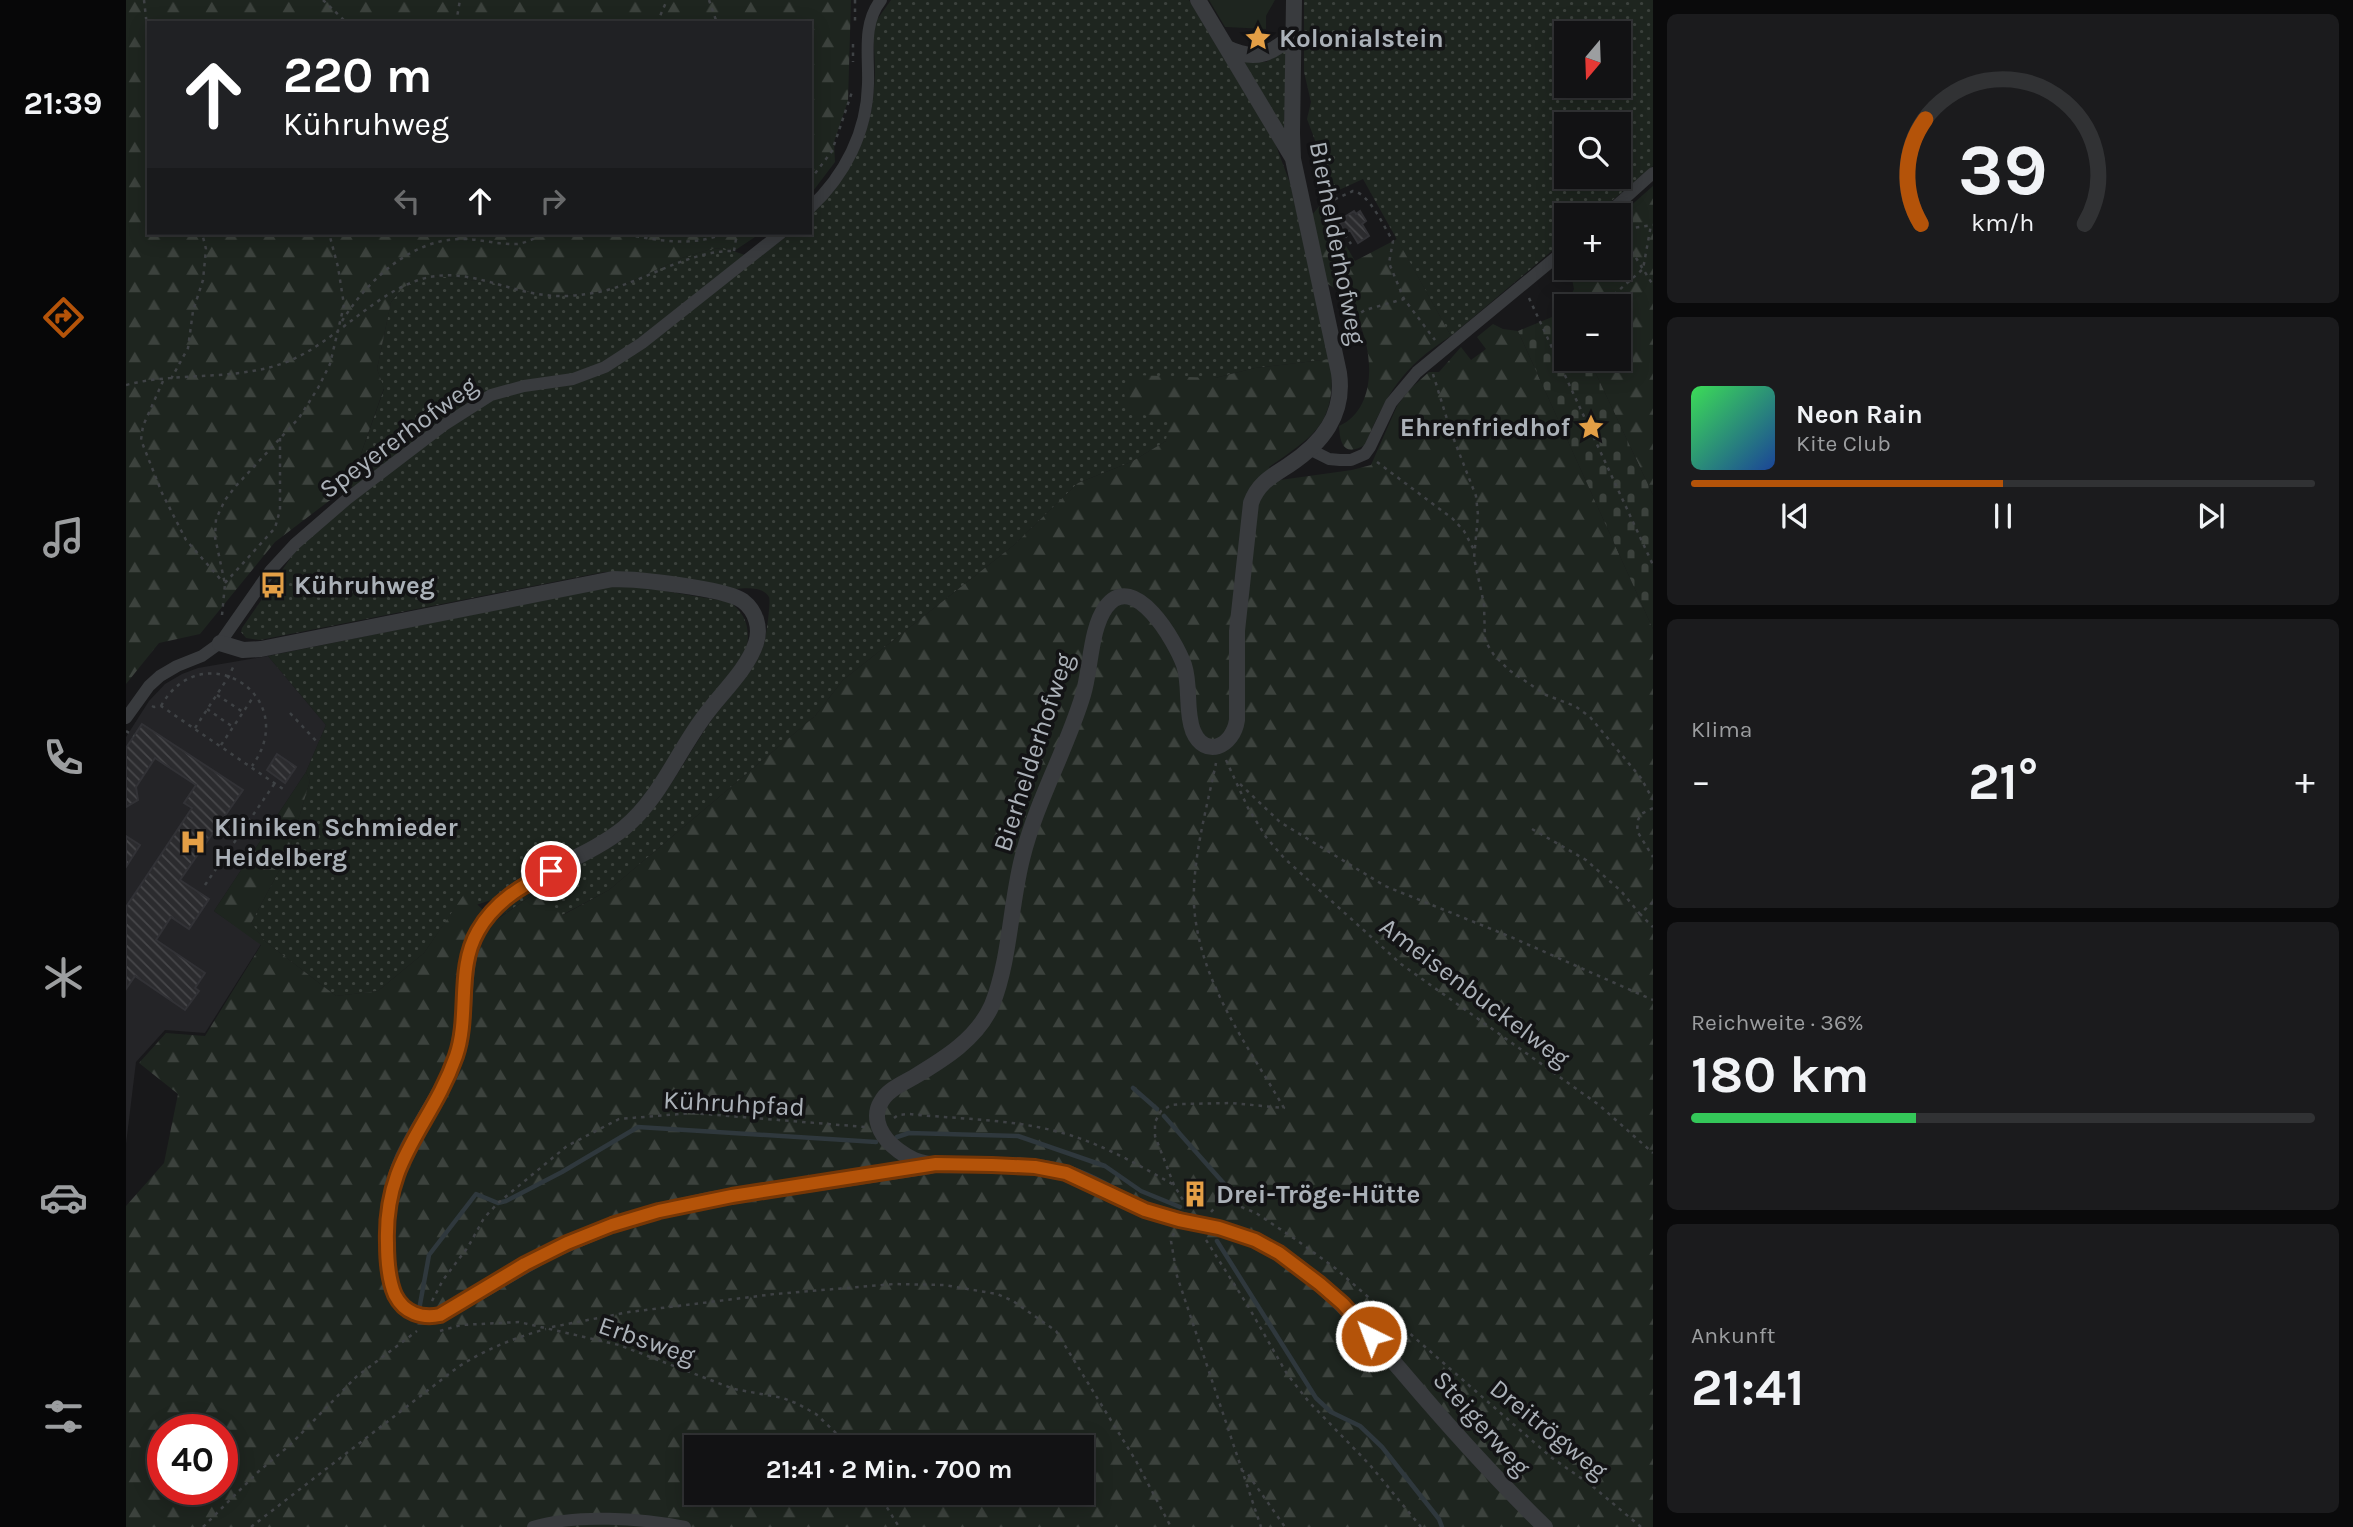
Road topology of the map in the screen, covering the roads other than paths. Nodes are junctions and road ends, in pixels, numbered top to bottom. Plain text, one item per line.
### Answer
1 (881, 0) edge
2 (1198, 0) edge
3 (1294, 0) edge
4 (1294, 34) junction
5 (1227, 48) junction
6 (1293, 159) junction
7 (1653, 173) edge
8 (1619, 203) edge
9 (812, 206) edge
10 (778, 235) edge
11 (1554, 259) edge
12 (1309, 449) junction
13 (220, 643) junction
14 (126, 718) edge
15 (936, 1164) junction
16 (533, 1527) edge
17 (685, 1527) edge
18 (1545, 1527) edge

1 - 9 street
2 - 5 street
3 - 4 street, Bierhelderhofweg
4 - 5 street
4 - 6 street, Bierhelderhofweg
5 - 6 street
6 - 12 street, Bierhelderhofweg
7 - 8 street
10 - 13 street, Speyererhofweg
11 - 12 street
12 - 15 street, Bierhelderhofweg
13 - 14 street
13 - 15 street
15 - 18 street, Steigerweg
16 - 17 street

